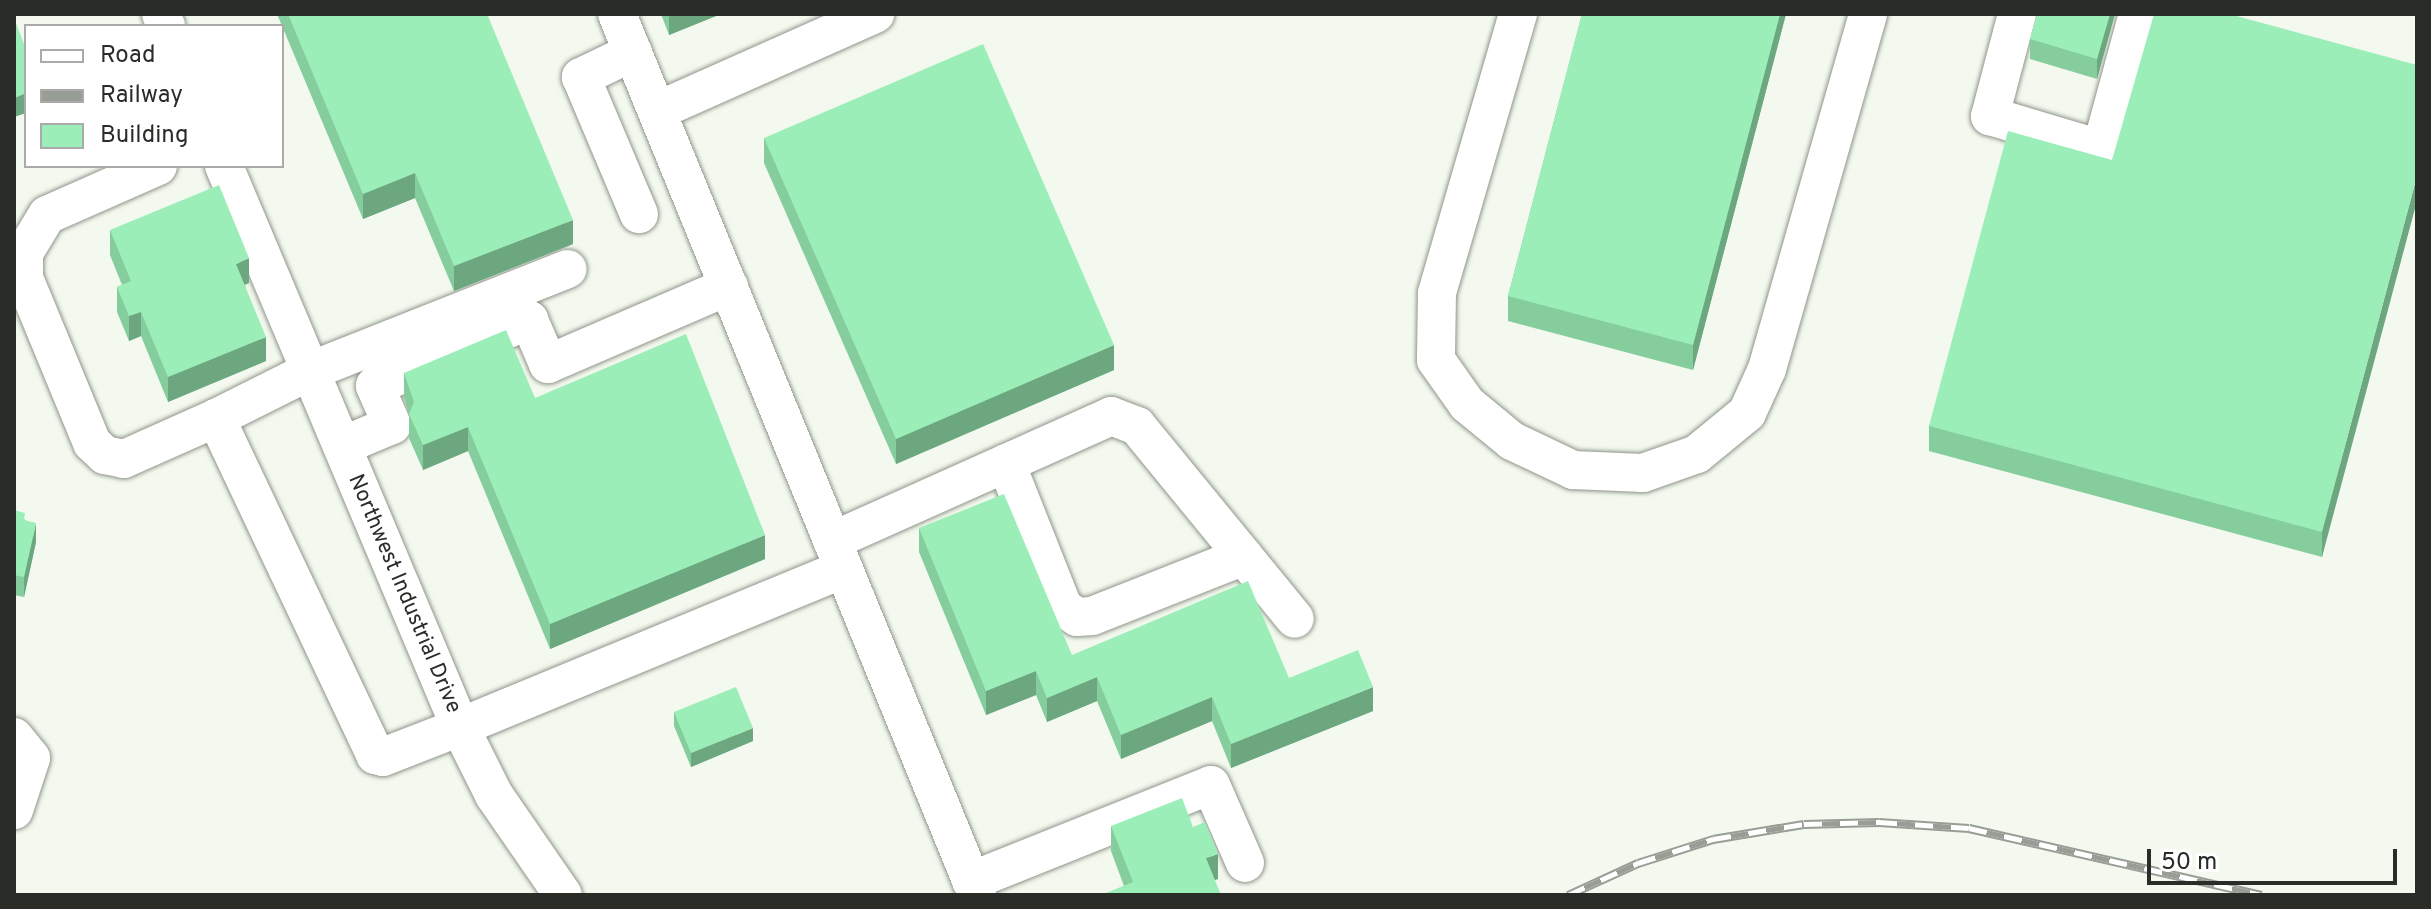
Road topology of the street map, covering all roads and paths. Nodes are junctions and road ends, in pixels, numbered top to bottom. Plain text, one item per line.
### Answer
1 (617, 14) edge
2 (875, 14) edge
3 (1518, 14) edge
4 (1868, 14) edge
5 (2017, 14) edge
6 (2138, 14) edge
7 (633, 52) junction
8 (657, 111) junction
9 (153, 168) edge
10 (225, 168) edge
11 (639, 214) dead end
12 (568, 269) dead end
13 (729, 286) junction
14 (310, 371) junction
15 (216, 418) junction
16 (342, 446) junction
17 (1006, 463) junction
18 (838, 555) junction
19 (1244, 556) junction
20 (1295, 619) dead end
21 (460, 727) junction
22 (14, 737) edge
23 (14, 810) edge
24 (1245, 863) dead end
25 (974, 888) edge
26 (563, 895) edge

1 - 7 street
2 - 8 street
3 - 4 street
5 - 6 street
7 - 8 street
7 - 11 street
8 - 13 street
9 - 15 street
10 - 14 street, Northwest Industrial Drive
12 - 14 street
13 - 16 street
13 - 18 street
14 - 15 street
14 - 16 street, Northwest Industrial Drive
15 - 21 street
16 - 21 street, Northwest Industrial Drive
17 - 18 street, Northwest Industrial Drive
17 - 19 street, Northwest Industrial Drive
17 - 19 street
18 - 21 street, Northwest Industrial Drive
18 - 25 street
19 - 20 street, Northwest Industrial Drive
21 - 26 street
22 - 23 street
24 - 25 street

